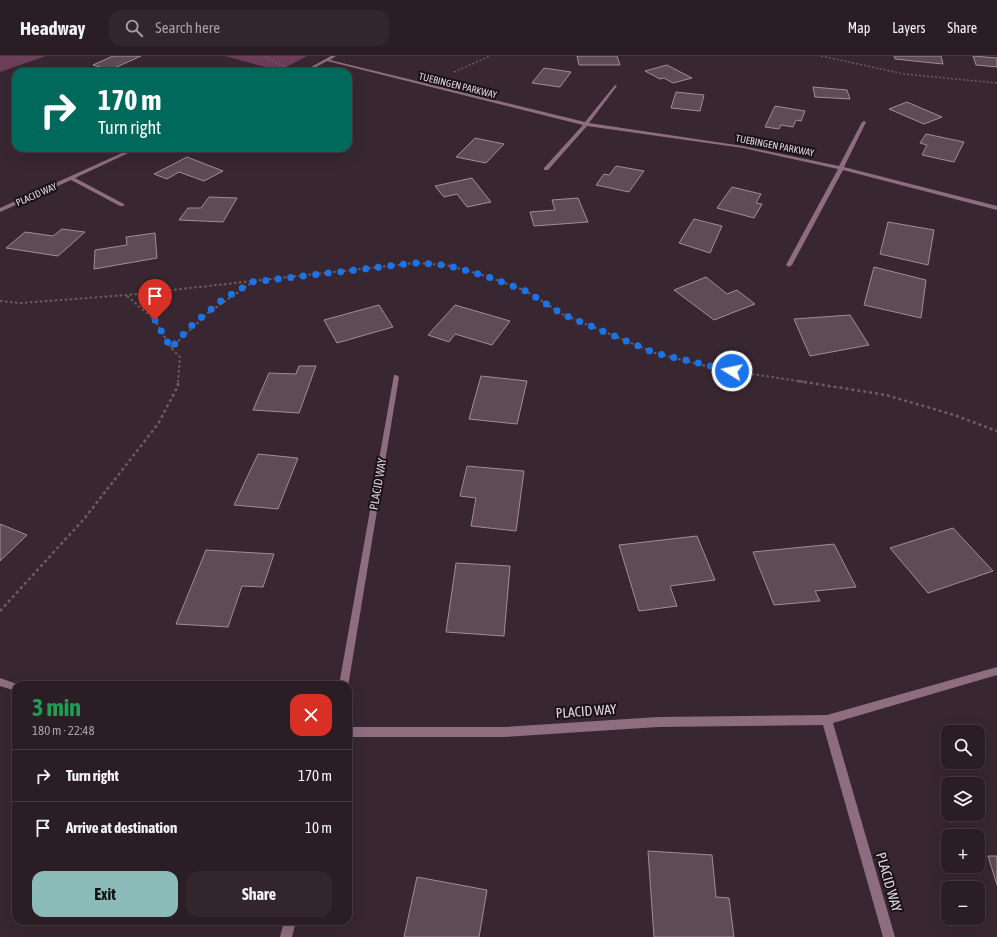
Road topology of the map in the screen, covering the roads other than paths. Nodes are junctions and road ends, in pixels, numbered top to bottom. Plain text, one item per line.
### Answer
1 (334, 56) edge
2 (326, 60) junction
3 (311, 68) edge
4 (615, 86) dead end
5 (864, 122) dead end
6 (586, 124) junction
7 (128, 152) edge
8 (841, 168) junction
9 (546, 169) dead end
10 (72, 178) junction
11 (122, 205) dead end
12 (997, 208) edge
13 (0, 210) edge
14 (789, 265) dead end
15 (396, 377) dead end
16 (997, 671) edge
17 (345, 681) edge
18 (0, 682) edge
19 (12, 686) edge
20 (827, 720) junction
21 (352, 732) edge
22 (289, 925) edge
23 (286, 937) edge
24 (889, 937) edge

1 - 2 street
2 - 3 street
2 - 6 street, TUEBINGEN PARKWAY
4 - 6 street
5 - 8 street
6 - 8 street, TUEBINGEN PARKWAY
6 - 9 street
7 - 10 street, PLACID WAY
8 - 12 street, TUEBINGEN PARKWAY
8 - 14 street
10 - 11 street, PLACID WAY
10 - 13 street, PLACID WAY
15 - 17 street, PLACID WAY
16 - 20 street, PLACID WAY
18 - 19 street
20 - 21 street, PLACID WAY
20 - 24 street, PLACID WAY
22 - 23 street

